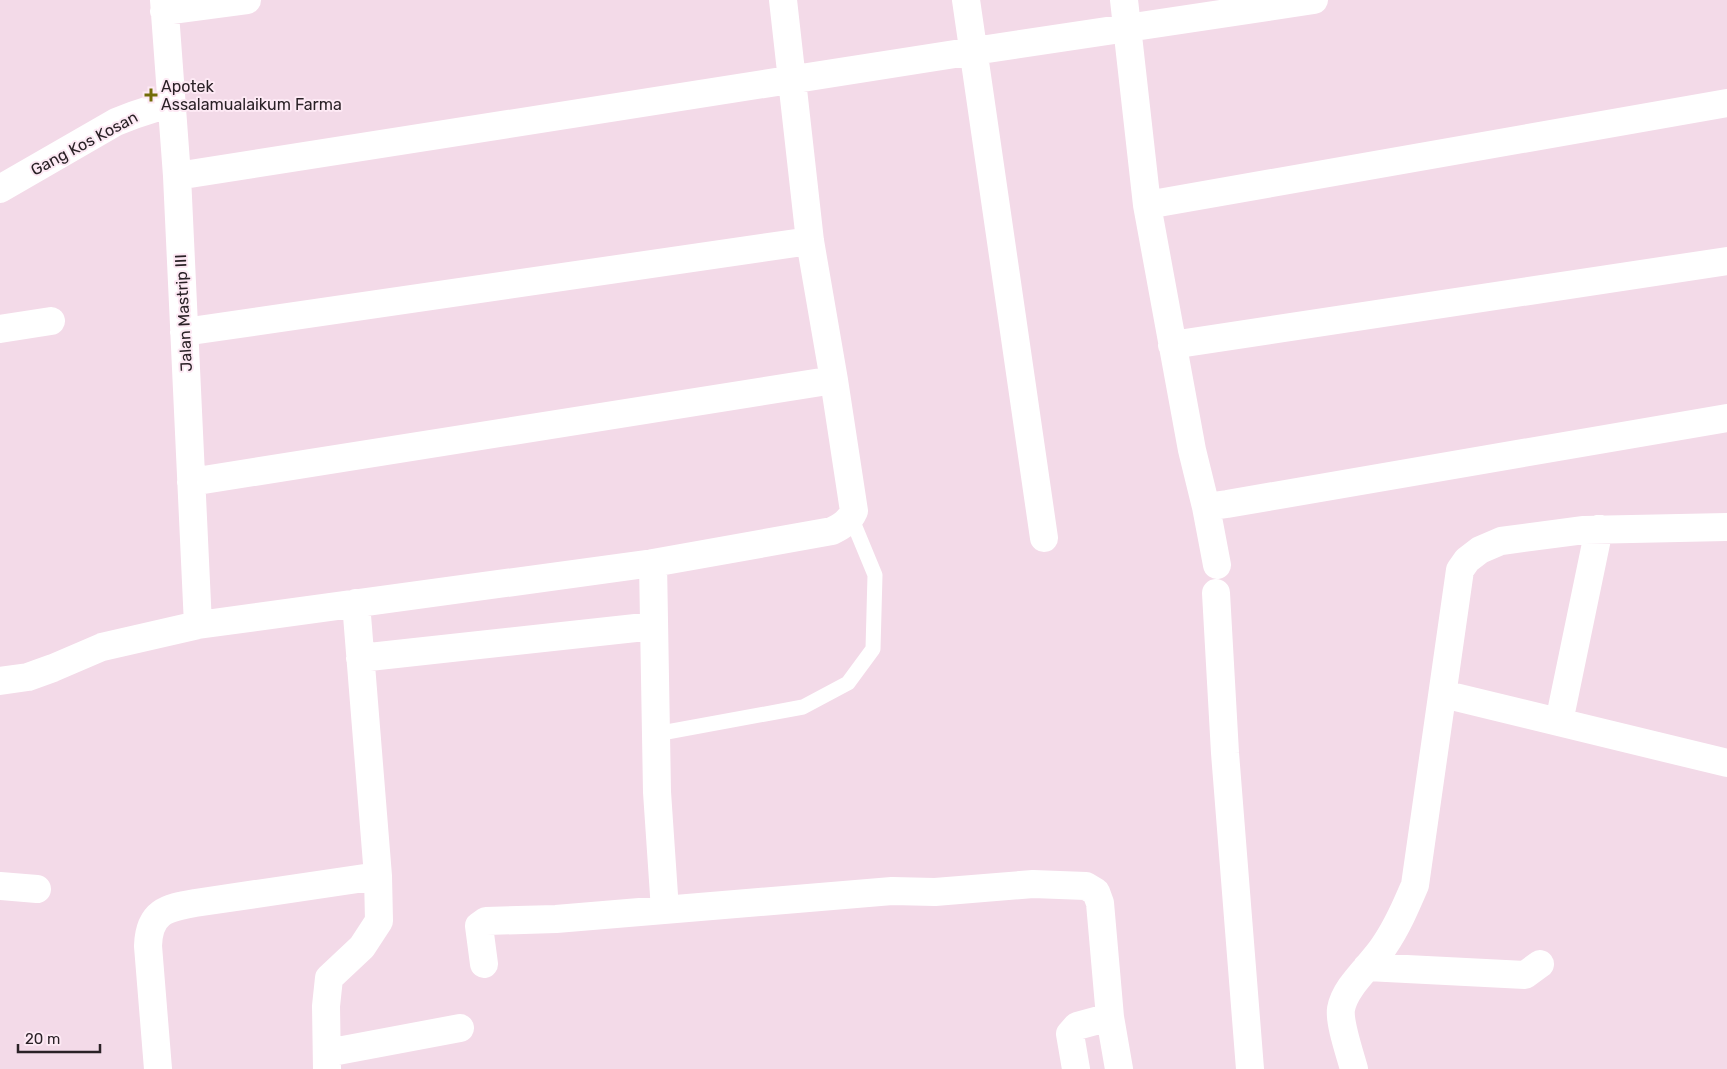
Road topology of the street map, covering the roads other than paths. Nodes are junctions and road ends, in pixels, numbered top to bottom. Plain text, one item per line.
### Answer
1 (247, 0) edge
2 (783, 0) edge
3 (966, 0) edge
4 (1124, 0) edge
5 (1314, 0) edge
6 (164, 6) edge
7 (1128, 29) junction
8 (974, 51) junction
9 (793, 80) junction
10 (171, 103) junction
11 (1727, 103) edge
12 (177, 176) junction
13 (0, 189) edge
14 (1147, 205) junction
15 (810, 241) junction
16 (1727, 261) edge
17 (51, 321) dead end
18 (0, 329) edge
19 (184, 332) junction
20 (1172, 344) junction
21 (834, 380) junction
22 (1727, 418) edge
23 (191, 482) junction
24 (1206, 506) junction
25 (851, 517) junction
26 (1727, 526) edge
27 (1599, 529) junction
28 (1044, 538) dead end
29 (653, 563) junction
30 (1218, 565) dead end
31 (1216, 593) dead end
32 (356, 603) junction
33 (198, 625) junction
34 (654, 626) junction
35 (360, 658) junction
36 (0, 681) edge
37 (1442, 694) junction
38 (1559, 722) junction
39 (656, 734) junction
40 (1727, 763) edge
41 (378, 876) junction
42 (0, 886) edge
43 (37, 889) dead end
44 (665, 910) junction
45 (484, 964) dead end
46 (1540, 964) dead end
47 (1367, 967) junction
48 (1110, 1017) junction
49 (460, 1028) dead end
50 (327, 1061) edge
51 (158, 1069) edge
52 (1076, 1069) edge
53 (1119, 1069) edge
54 (1250, 1069) edge
55 (1354, 1069) edge

1 - 6 street
2 - 9 street
3 - 8 street
4 - 7 street
5 - 7 street
6 - 10 street, Jalan Mastrip III
7 - 8 street
7 - 14 street
8 - 9 street
8 - 28 street
9 - 12 street
9 - 15 street
10 - 12 street, Jalan Mastrip III
10 - 13 street, Gang Kos Kosan
11 - 14 street
12 - 19 street, Jalan Mastrip III
14 - 20 street
15 - 19 street
15 - 21 street
16 - 20 street
17 - 18 street
19 - 23 street, Jalan Mastrip III
20 - 24 street
21 - 23 street
21 - 25 street
22 - 24 street
23 - 33 street, Jalan Mastrip III
24 - 30 street
25 - 29 street
25 - 39 lane
26 - 27 street
27 - 37 street
27 - 38 street
29 - 32 street
29 - 34 street
31 - 54 street
32 - 33 street
32 - 35 street
33 - 36 street
34 - 35 street
34 - 39 street
35 - 41 street
37 - 38 street
37 - 47 street
38 - 40 street
39 - 44 street
41 - 50 street
41 - 51 street
42 - 43 street
44 - 45 street
44 - 48 street
46 - 47 street
47 - 55 street
48 - 52 street
48 - 53 street
49 - 50 street

